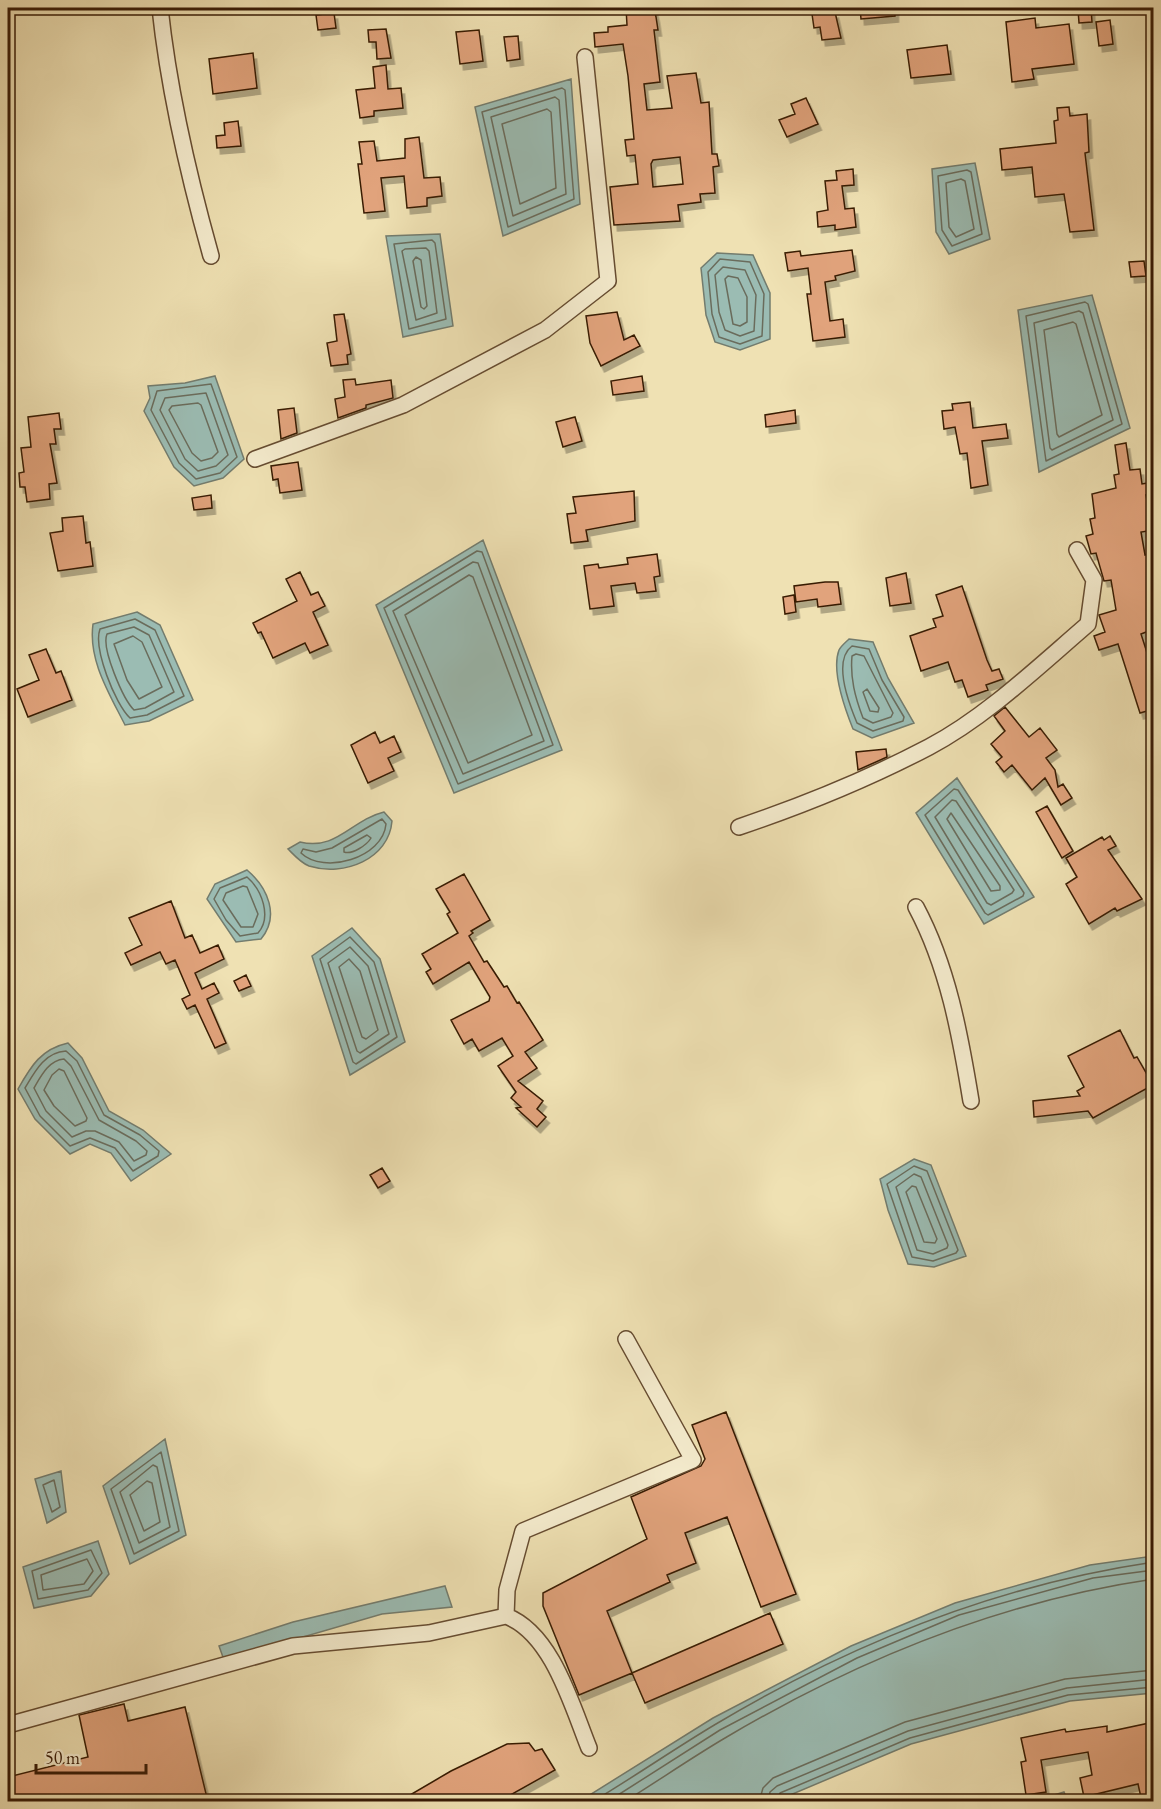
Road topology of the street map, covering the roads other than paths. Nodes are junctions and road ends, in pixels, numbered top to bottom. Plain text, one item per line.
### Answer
1 (160, 8) edge
2 (585, 57) dead end
3 (211, 256) dead end
4 (255, 459) dead end
5 (1077, 550) dead end
6 (739, 827) dead end
7 (916, 907) dead end
8 (971, 1101) dead end
9 (626, 1339) dead end
10 (506, 1616) junction
11 (8, 1725) edge
12 (589, 1748) dead end

1 - 3 street
2 - 4 street
5 - 6 street
7 - 8 street
9 - 10 street
10 - 11 street
10 - 12 street

